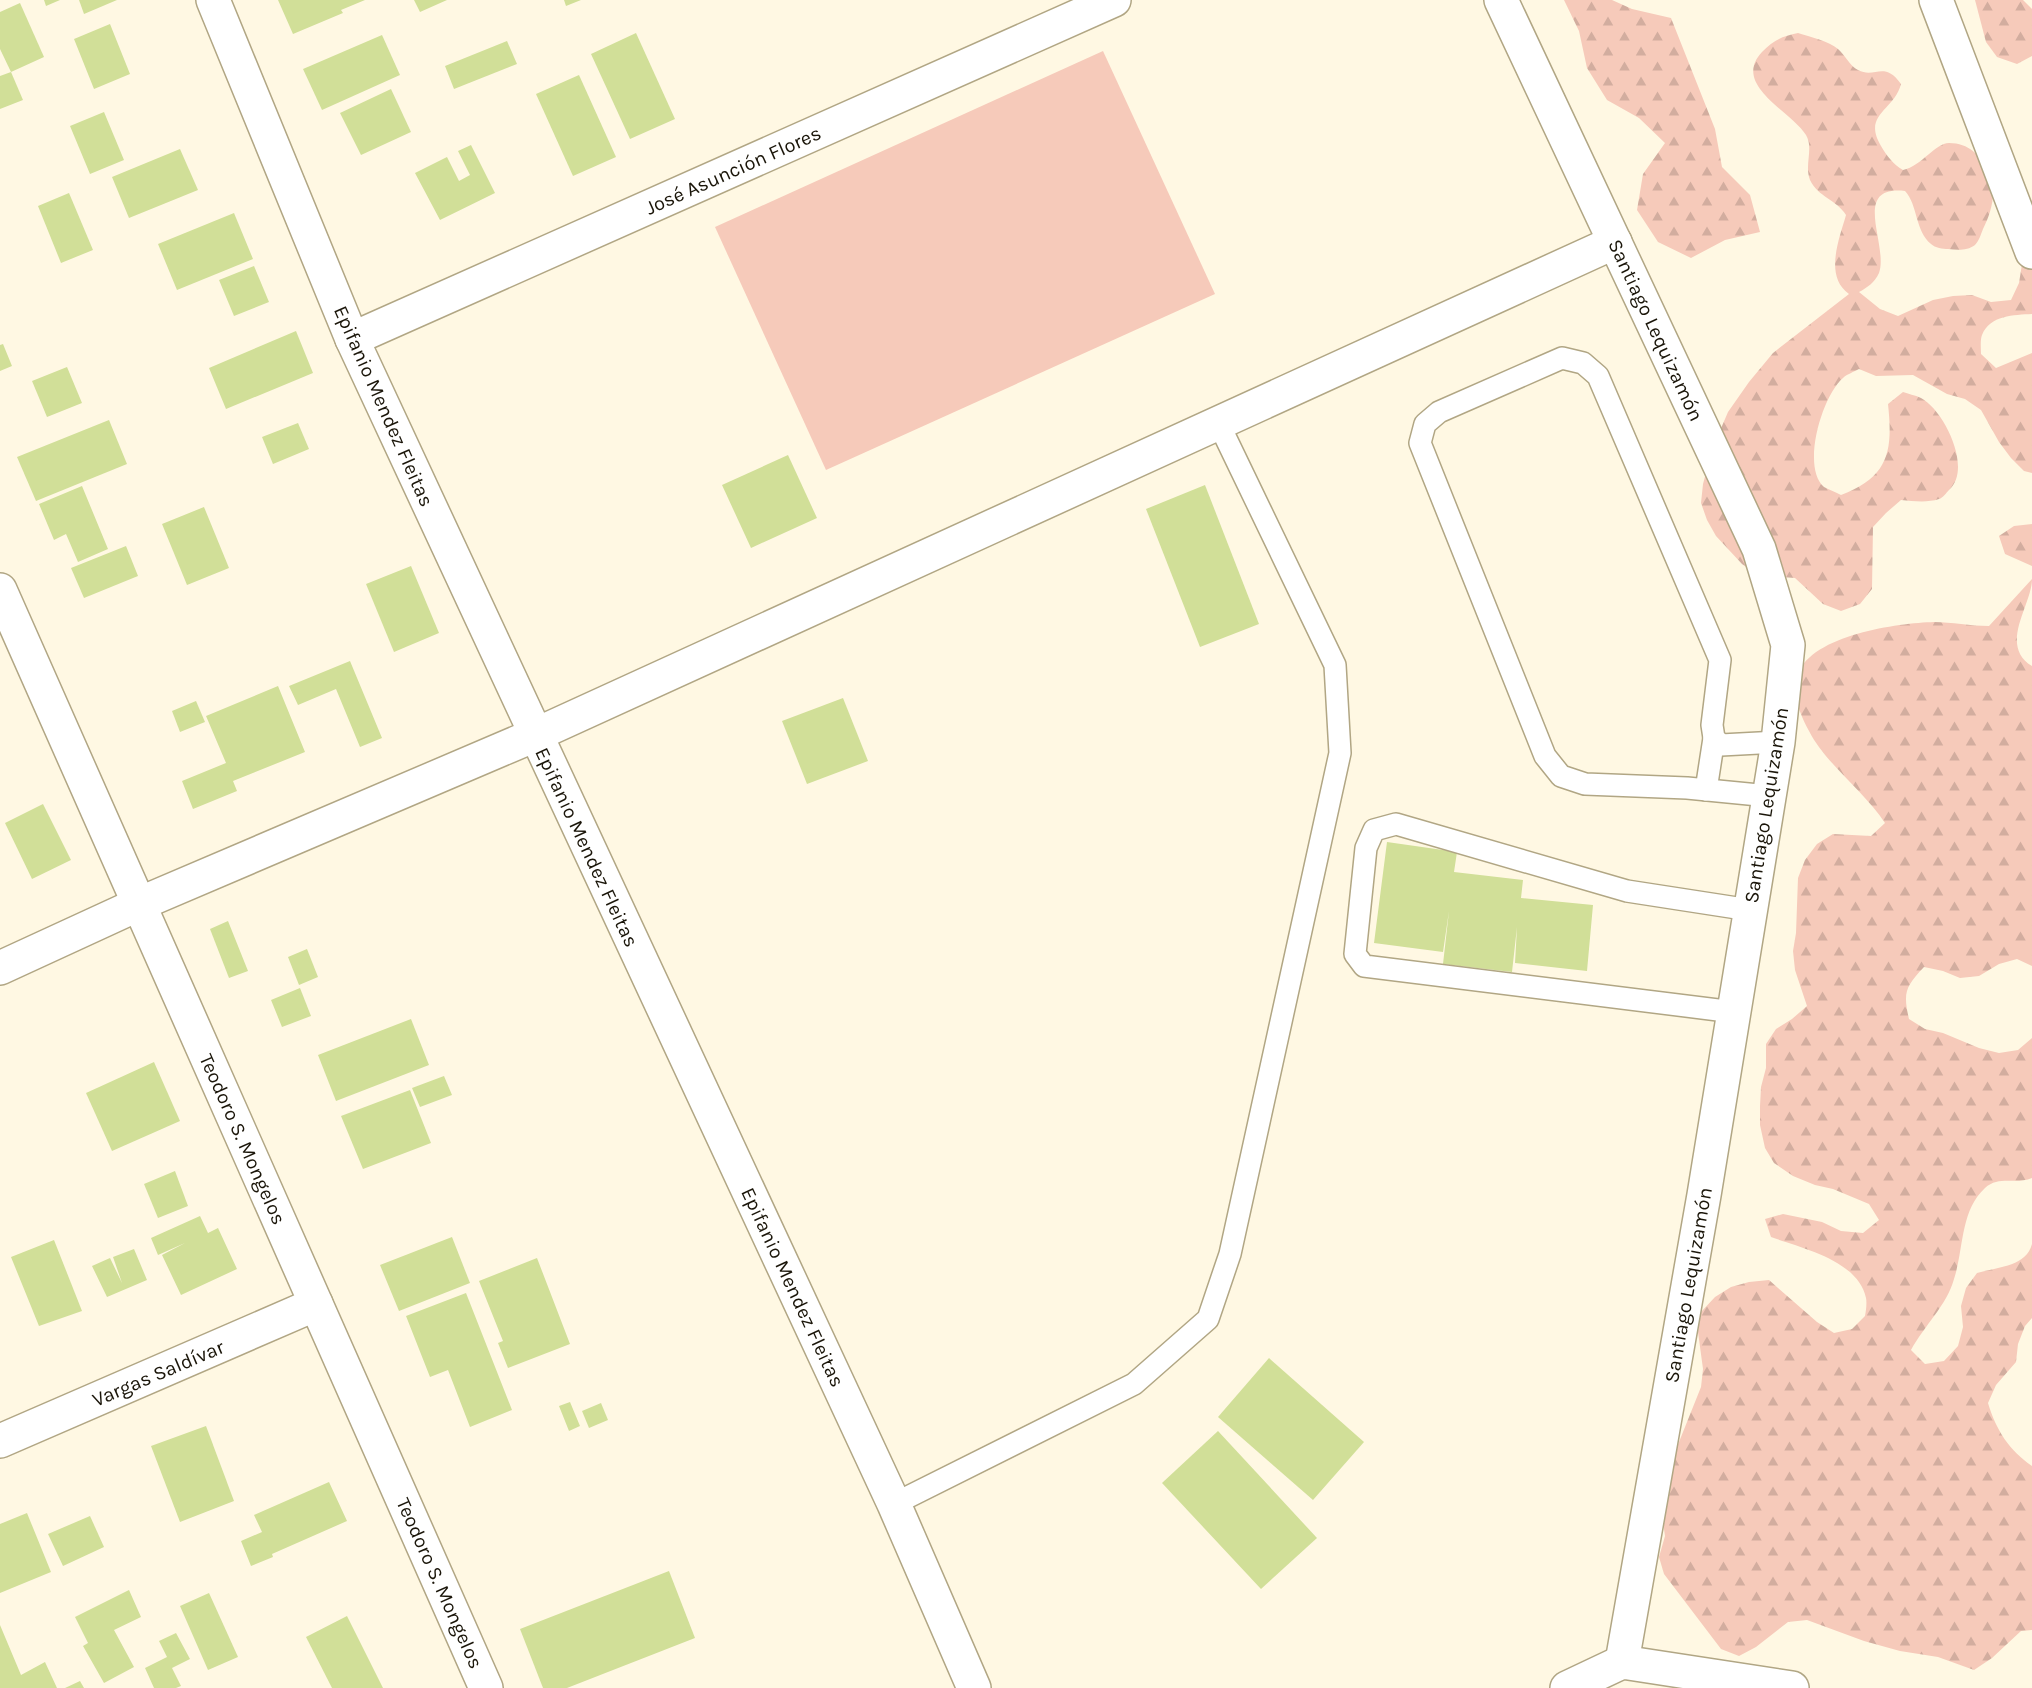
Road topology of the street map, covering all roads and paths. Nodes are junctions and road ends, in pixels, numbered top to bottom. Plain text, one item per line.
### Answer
1 (213, 0) edge
2 (1114, 0) edge
3 (1501, 0) edge
4 (1936, 0) edge
5 (1615, 242) junction
6 (2032, 252) edge
7 (352, 339) junction
8 (1218, 422) junction
9 (0, 590) edge
10 (535, 735) junction
11 (1713, 738) junction
12 (1778, 742) junction
13 (1706, 790) junction
14 (1769, 796) junction
15 (139, 904) junction
16 (1750, 910) junction
17 (0, 968) edge
18 (1734, 1012) junction
19 (316, 1304) junction
20 (0, 1441) edge
21 (894, 1504) junction
22 (1622, 1662) junction
23 (486, 1688) edge
24 (974, 1688) edge
25 (1567, 1688) edge
26 (1792, 1688) edge

1 - 7 street, Epifanio Mendez Fleitas
2 - 7 street, José Asunción Flores
3 - 5 street, Santiago Lequizamón
4 - 6 street
5 - 8 street
5 - 12 street, Santiago Lequizamón
7 - 10 street, Epifanio Mendez Fleitas
8 - 10 street
8 - 21 lane
9 - 15 street, Teodoro S. Mongelos
10 - 15 street
10 - 21 street, Epifanio Mendez Fleitas
11 - 12 lane
11 - 13 lane
11 - 13 lane
12 - 14 street, Santiago Lequizamón
13 - 14 lane
14 - 16 street, Santiago Lequizamón
15 - 17 street
15 - 19 street, Teodoro S. Mongelos
16 - 18 street, Santiago Lequizamón
16 - 18 lane
18 - 22 street, Santiago Lequizamón
19 - 20 street, Vargas Saldívar
19 - 23 street, Teodoro S. Mongelos
21 - 24 street, Epifanio Mendez Fleitas
22 - 25 street
22 - 26 street

